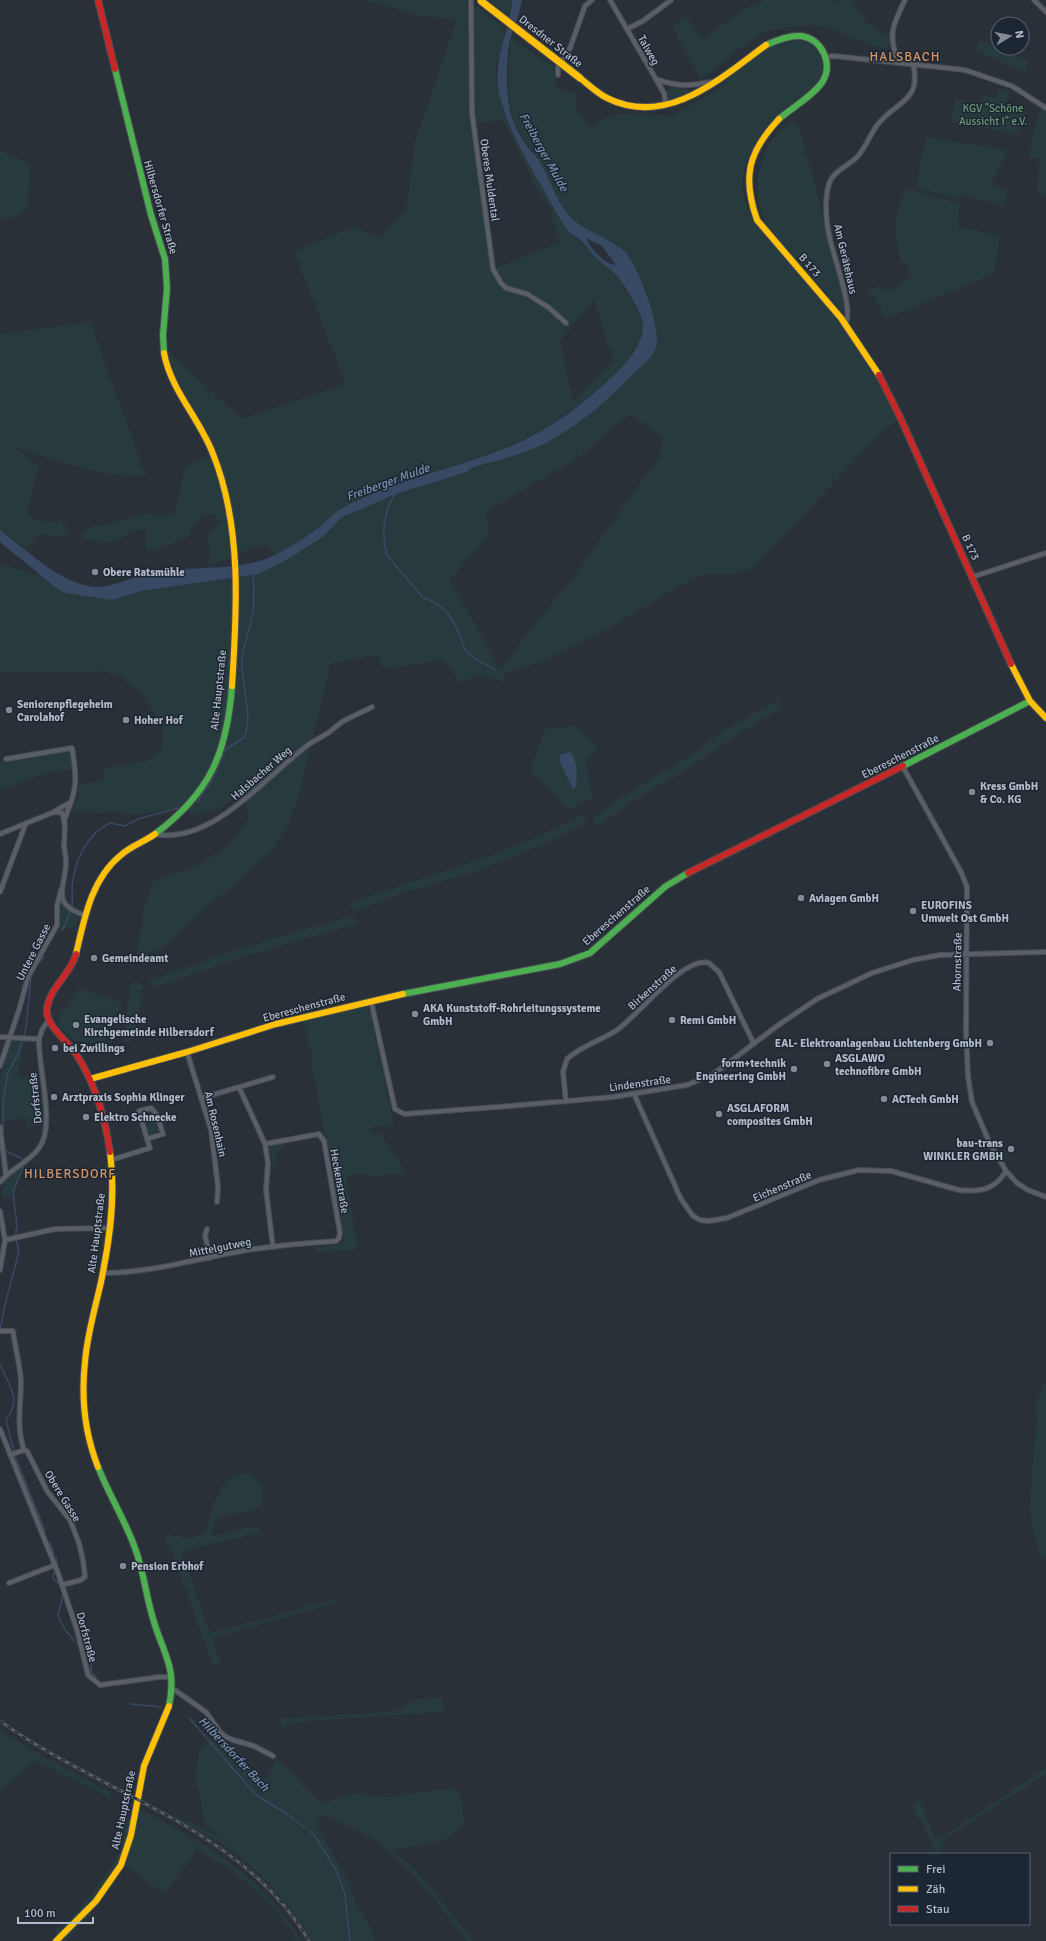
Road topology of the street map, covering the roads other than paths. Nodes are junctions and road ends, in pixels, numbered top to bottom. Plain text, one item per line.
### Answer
1 (98, 0) edge
2 (472, 0) edge
3 (592, 0) edge
4 (610, 0) edge
5 (671, 0) edge
6 (905, 0) edge
7 (1034, 0) edge
8 (481, 1) edge
9 (1046, 12) edge
10 (627, 29) junction
11 (826, 57) junction
12 (898, 63) junction
13 (914, 64) junction
14 (558, 75) dead end
15 (655, 79) junction
16 (713, 82) junction
17 (666, 106) junction
18 (1046, 108) edge
19 (566, 323) dead end
20 (845, 324) junction
21 (233, 542) joint
22 (1046, 553) edge
23 (972, 577) junction
24 (1030, 701) junction
25 (372, 707) dead end
26 (1046, 718) edge
27 (6, 759) dead end
28 (903, 767) junction
29 (71, 802) junction
30 (54, 812) junction
31 (64, 820) junction
32 (26, 823) junction
33 (0, 834) edge
34 (155, 834) junction
35 (61, 890) junction
36 (0, 892) edge
37 (84, 915) junction
38 (1046, 952) edge
39 (966, 954) junction
40 (371, 1001) junction
41 (49, 1019) junction
42 (0, 1037) edge
43 (9, 1038) junction
44 (39, 1039) junction
45 (754, 1044) junction
46 (187, 1052) junction
47 (0, 1066) edge
48 (273, 1077) dead end
49 (90, 1079) junction
50 (239, 1087) junction
51 (634, 1094) junction
52 (202, 1098) junction
53 (566, 1101) junction
54 (0, 1127) edge
55 (147, 1139) junction
56 (265, 1144) junction
57 (111, 1160) junction
58 (1005, 1169) junction
59 (6, 1175) junction
60 (0, 1182) edge
61 (1046, 1197) edge
62 (218, 1202) dead end
63 (0, 1211) edge
64 (110, 1228) junction
65 (207, 1229) dead end
66 (339, 1238) joint
67 (5, 1240) junction
68 (274, 1247) junction
69 (210, 1258) junction
70 (0, 1270) edge
71 (103, 1273) junction
72 (0, 1331) edge
73 (0, 1429) edge
74 (24, 1450) junction
75 (13, 1454) junction
76 (55, 1565) junction
77 (9, 1583) dead end
78 (62, 1585) junction
79 (172, 1677) junction
80 (172, 1688) junction
81 (273, 1756) dead end
82 (56, 1941) edge

1 - 21 main road, Hilbersdorfer Straße
2 - 19 street, Oberes Muldental
3 - 14 street
4 - 10 street, Talweg
5 - 10 street, Talweg
6 - 12 street
7 - 9 street
8 - 17 main road, Dresdner Straße, bridge
10 - 15 street, Talweg
11 - 12 street
11 - 16 main road
11 - 20 main road, B 173 / B 173
12 - 13 street
13 - 18 street
13 - 20 street, Am Gerätehaus
15 - 16 street, Talweg
15 - 17 street, Talweg
16 - 17 main road
20 - 23 main road, B 173 / B 173
21 - 34 main road, Alte Hauptstraße
22 - 23 street
23 - 24 main road, B 173 / B 173
24 - 26 main road, B 173 / B 173
24 - 28 main road, Ebereschenstraße
25 - 34 street, Halsbacher Weg
27 - 29 street
28 - 39 street, Ahornstraße
28 - 40 main road, Ebereschenstraße
29 - 30 street
29 - 31 street
30 - 31 street
30 - 32 street
31 - 35 street, Untere Gasse
32 - 33 street
32 - 36 street
34 - 37 main road, Alte Hauptstraße
35 - 37 street
35 - 43 street, Untere Gasse
37 - 41 main road, Alte Hauptstraße
38 - 39 street, Lindenstraße
39 - 45 street, Lindenstraße
39 - 58 street, Ahornstraße
40 - 46 main road, Ebereschenstraße
40 - 53 street, Lindenstraße
41 - 44 street
41 - 49 main road, Alte Hauptstraße
42 - 43 street
43 - 44 street
43 - 47 street, Untere Gasse
44 - 59 street, Dorfstraße
45 - 51 street, Lindenstraße
45 - 53 street, Birkenstraße
46 - 49 main road, Ebereschenstraße
46 - 52 street, Am Rosenhain
48 - 50 street
49 - 57 main road, Alte Hauptstraße
50 - 52 street
50 - 56 street
51 - 53 street, Lindenstraße
51 - 58 street, Eichenstraße
52 - 62 street, Am Rosenhain
54 - 59 street
55 - 55 street
55 - 57 street
56 - 66 street, Heckenstraße
56 - 68 street
57 - 64 main road, Alte Hauptstraße
58 - 61 street, Ahornstraße
59 - 60 street, Dorfstraße
63 - 67 street
64 - 67 street
64 - 71 main road, Alte Hauptstraße
65 - 69 street
66 - 68 street, Mittelgutweg
67 - 70 street
68 - 69 street, Mittelgutweg
69 - 71 street, Mittelgutweg
71 - 79 main road, Alte Hauptstraße
72 - 74 street, Obere Gasse
73 - 75 street, Dorfstraße
74 - 75 street
74 - 78 street, Obere Gasse
75 - 76 street, Dorfstraße
76 - 77 street
76 - 78 street, Dorfstraße
78 - 79 street, Dorfstraße
79 - 80 main road, Alte Hauptstraße
80 - 81 street
80 - 82 main road, Alte Hauptstraße

